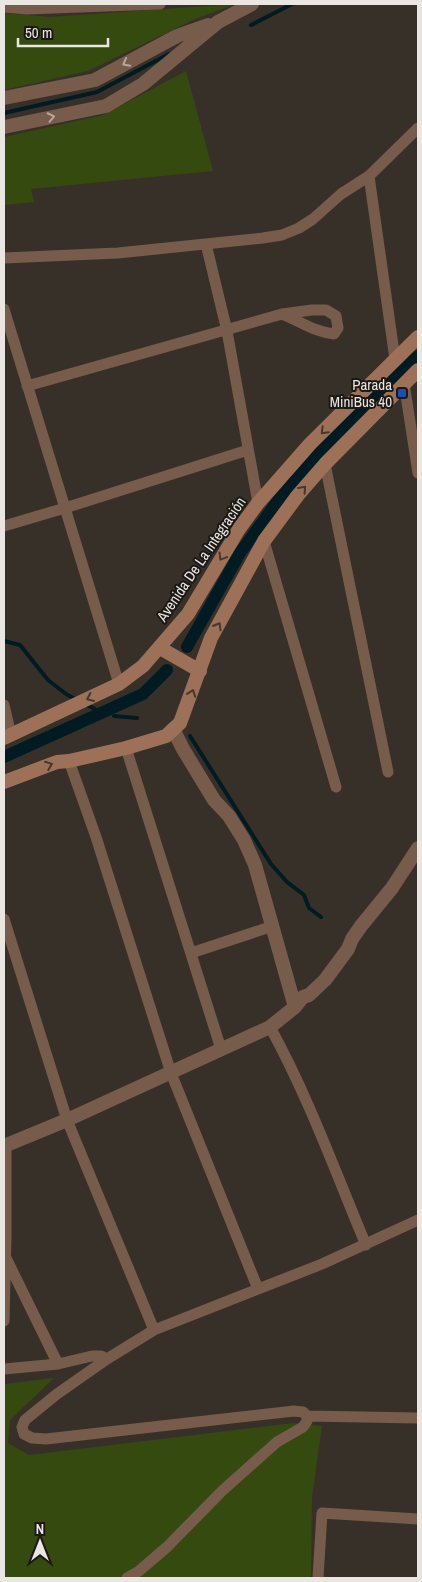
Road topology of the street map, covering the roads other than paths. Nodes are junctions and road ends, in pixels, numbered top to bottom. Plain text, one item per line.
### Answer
1 (160, 4) edge
2 (252, 4) edge
3 (4, 7) edge
4 (218, 22) junction
5 (4, 98) edge
6 (4, 128) edge
7 (418, 128) edge
8 (369, 176) junction
9 (206, 244) junction
10 (4, 258) edge
11 (4, 309) edge
12 (282, 314) dead end
13 (226, 331) junction
14 (418, 337) edge
15 (395, 359) junction
16 (418, 370) edge
17 (404, 383) junction
18 (27, 386) junction
19 (248, 450) junction
20 (325, 464) junction
21 (418, 473) edge
22 (258, 503) junction
23 (65, 508) junction
24 (4, 526) edge
25 (264, 541) junction
26 (160, 648) junction
27 (200, 671) junction
28 (119, 684) junction
29 (4, 705) edge
30 (173, 729) junction
31 (8, 737) edge
32 (126, 748) junction
33 (69, 761) junction
34 (388, 772) dead end
35 (4, 782) edge
36 (336, 787) dead end
37 (418, 848) edge
38 (4, 919) edge
39 (273, 926) junction
40 (191, 953) junction
41 (295, 1007) junction
42 (270, 1027) junction
43 (221, 1050) junction
44 (171, 1073) junction
45 (67, 1120) junction
46 (5, 1146) edge
47 (418, 1220) edge
48 (366, 1244) junction
49 (6, 1257) junction
50 (258, 1289) junction
51 (4, 1321) edge
52 (154, 1330) junction
53 (107, 1359) junction
54 (58, 1364) junction
55 (4, 1369) edge
56 (307, 1416) junction
57 (418, 1418) edge
58 (418, 1519) edge
59 (127, 1578) edge
60 (318, 1578) edge

1 - 3 street
2 - 4 street
4 -> 5 street
6 -> 4 street
7 - 8 street
8 - 9 street
8 - 15 street
9 - 10 street
9 - 13 street
11 - 18 street
12 - 13 street
13 - 18 street
13 - 19 street
14 - 15 main road, Avenida De La Integración
15 -> 22 main road, Avenida De La Integración
16 - 17 main road
17 - 20 main road
17 - 21 street
18 - 23 street
19 - 22 street
19 - 23 street
25 -> 20 main road
20 - 34 street
22 -> 26 main road, Avenida De La Integración
23 - 24 street
23 - 28 street
27 -> 25 main road
25 - 36 street
26 - 27 main road
26 - 28 main road, Avenida De La Integración
30 -> 27 main road
28 -> 31 main road, Avenida De La Integración
29 - 31 street
30 - 32 main road
30 - 39 street
32 - 33 main road
32 - 40 street
35 -> 33 main road
33 - 44 street
37 - 41 street
38 - 45 street
39 - 40 street
39 - 41 street
40 - 43 street
41 - 42 street
42 - 43 street
42 - 48 street
43 - 44 street
44 - 45 street
44 - 50 street
45 - 46 street
45 - 52 street
46 - 49 street
47 - 48 street
48 - 50 street
49 - 51 street
49 - 54 street
50 - 52 street
52 - 53 street
53 - 54 street
53 - 56 street
54 - 55 street
56 - 57 street
56 - 59 street
58 - 60 street

